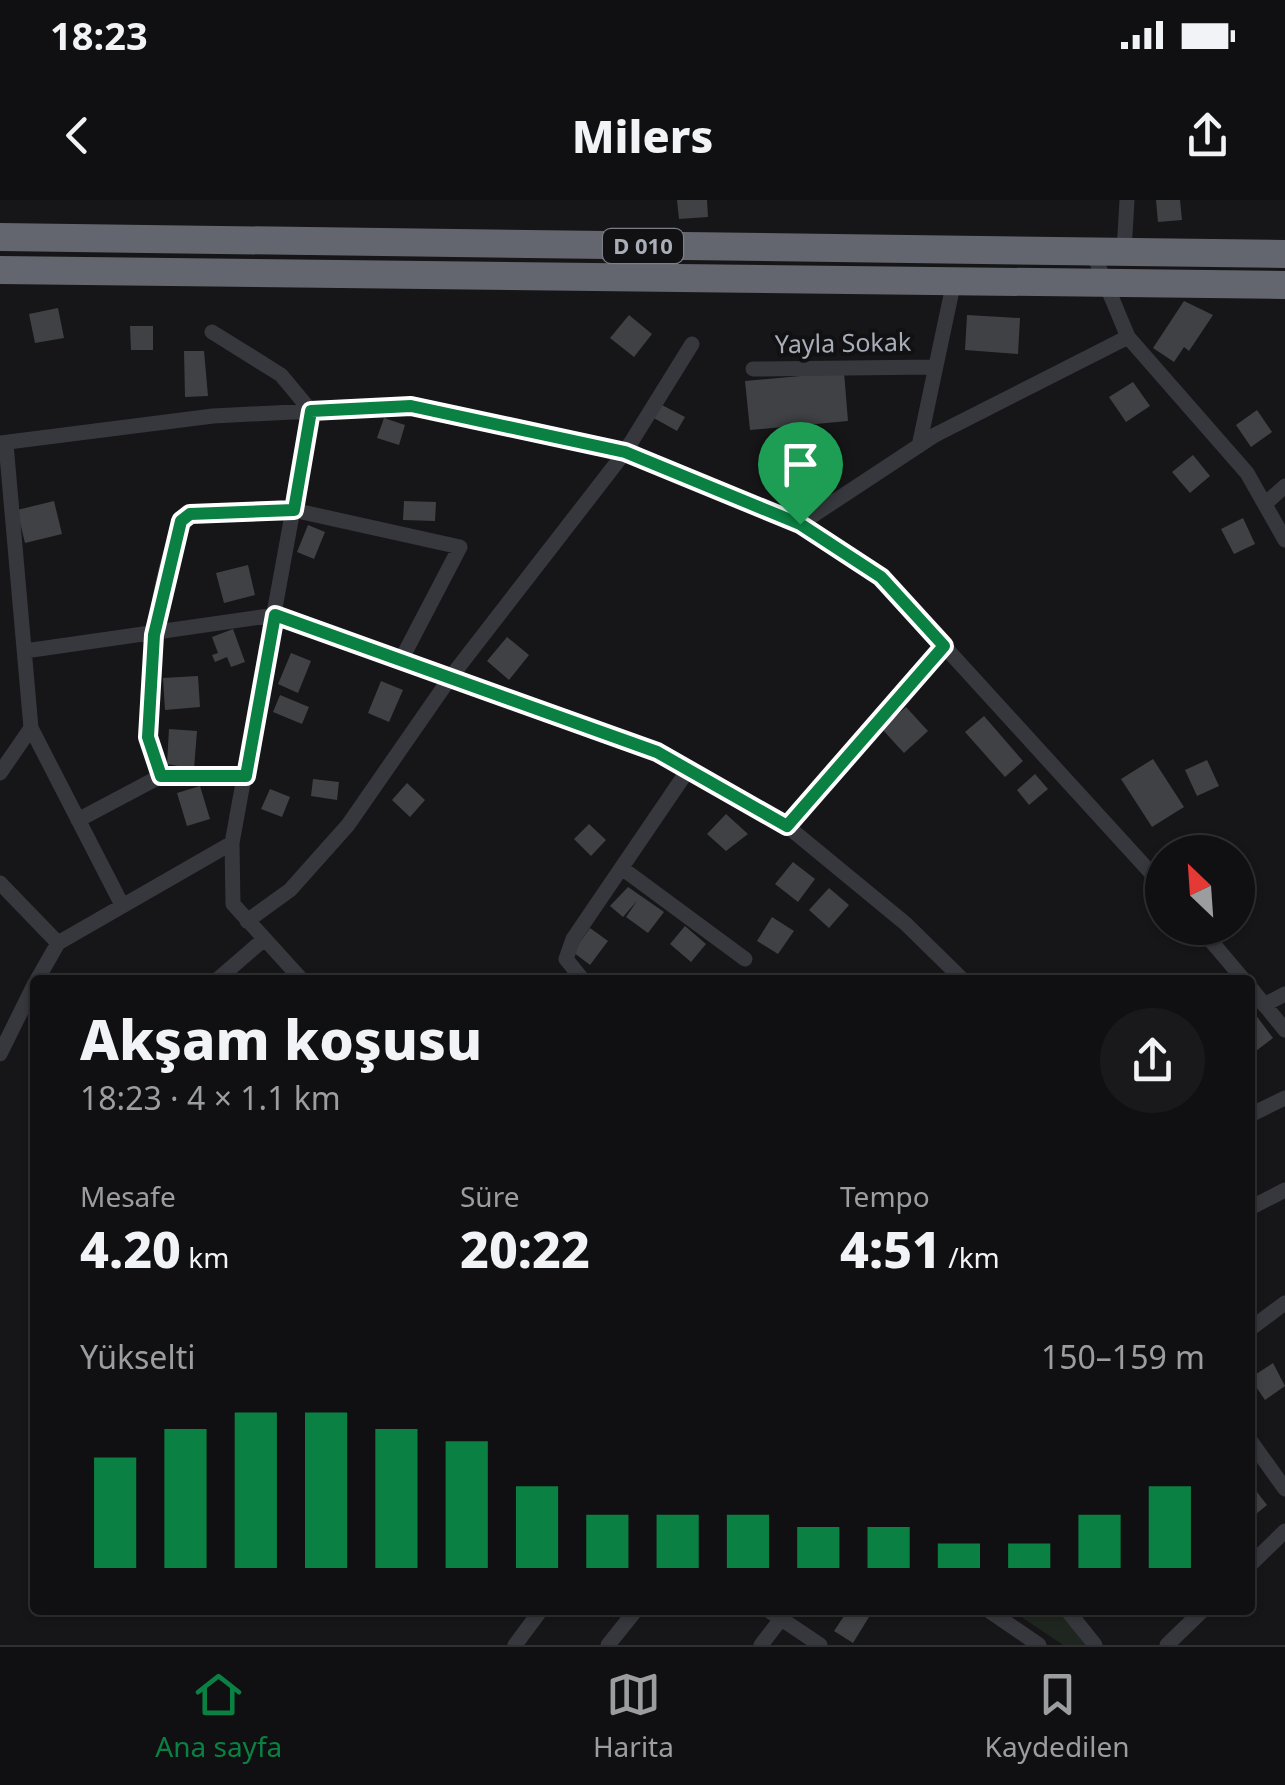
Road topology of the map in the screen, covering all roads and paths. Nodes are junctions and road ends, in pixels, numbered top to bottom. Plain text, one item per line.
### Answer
1 (1127, 200) edge
2 (0, 238) edge
3 (1124, 251) junction
4 (1093, 252) junction
5 (1285, 254) edge
6 (0, 270) edge
7 (954, 282) junction
8 (1105, 283) junction
9 (1285, 285) edge
10 (212, 332) dead end
11 (1128, 337) junction
12 (692, 344) dead end
13 (933, 367) junction
14 (754, 369) dead end
15 (311, 411) junction
16 (3, 444) edge
17 (918, 446) junction
18 (625, 452) junction
19 (1285, 486) edge
20 (1265, 504) junction
21 (294, 510) junction
22 (800, 524) junction
23 (1285, 540) edge
24 (275, 615) junction
25 (154, 635) junction
26 (944, 646) junction
27 (25, 651) junction
28 (401, 660) junction
29 (450, 678) junction
30 (32, 728) junction
31 (0, 743) edge
32 (18, 747) junction
33 (688, 770) junction
34 (0, 773) edge
35 (161, 776) junction
36 (246, 776) junction
37 (78, 820) junction
38 (787, 826) junction
39 (232, 842) junction
40 (1145, 865) edge
41 (623, 868) junction
42 (0, 883) edge
43 (121, 904) junction
44 (247, 920) junction
45 (263, 940) junction
46 (58, 944) junction
47 (1214, 945) edge
48 (746, 959) dead end
49 (40, 975) edge
50 (223, 975) edge
51 (297, 975) edge
52 (579, 975) edge
53 (958, 975) edge
54 (1240, 975) edge
55 (30, 993) edge
56 (1255, 994) edge
57 (1285, 994) edge
58 (1264, 1005) junction
59 (1285, 1030) edge
60 (0, 1054) edge
61 (1285, 1098) edge
62 (1255, 1113) edge
63 (1285, 1190) edge
64 (1255, 1205) edge
65 (1285, 1303) edge
66 (1255, 1325) edge
67 (1255, 1447) edge
68 (1285, 1488) edge
69 (1285, 1531) edge
70 (1255, 1560) edge
71 (537, 1615) edge
72 (632, 1615) edge
73 (775, 1615) edge
74 (776, 1615) edge
75 (995, 1615) edge
76 (1072, 1615) edge
77 (1199, 1615) edge
78 (516, 1645) edge
79 (608, 1645) edge
80 (761, 1645) edge
81 (820, 1645) edge
82 (1039, 1645) edge
83 (1094, 1645) edge
84 (1167, 1645) edge

1 - 3 street
2 - 4 highway, D 010
3 - 4 highway, D 010
3 - 5 highway, D 010
4 - 8 street
6 - 7 highway, D 010
7 - 8 highway, D 010
7 - 13 street
8 - 9 highway, D 010
8 - 11 street
10 - 15 street
11 - 17 street
11 - 20 street
12 - 18 street
13 - 14 street, Yayla Sokak
13 - 17 street
15 - 16 street
15 - 18 street
15 - 21 street
16 - 27 street
17 - 22 street
18 - 22 street
18 - 29 street
19 - 20 street
20 - 23 street
21 - 24 street
21 - 25 street
21 - 28 street
22 - 26 street
24 - 25 street
24 - 28 street
24 - 36 street
25 - 27 street
25 - 35 street
26 - 38 street
26 - 40 street
27 - 30 street
28 - 29 street
29 - 33 street
29 - 44 street
30 - 32 street
30 - 37 street
31 - 32 street
32 - 34 street
33 - 38 street
33 - 41 street
35 - 36 street
35 - 37 street
36 - 39 street
37 - 43 street
38 - 53 street
39 - 43 street
39 - 44 street
41 - 48 street
41 - 52 street
42 - 46 street
43 - 46 street
44 - 45 street
45 - 50 street
45 - 51 street
46 - 49 street
47 - 54 street
55 - 60 street
56 - 58 street
57 - 58 street
58 - 59 street
61 - 62 street
63 - 64 street
65 - 66 street
67 - 68 street
69 - 70 street
71 - 78 street
72 - 79 street
73 - 80 street
74 - 81 street
75 - 82 street
76 - 83 street
77 - 84 street

